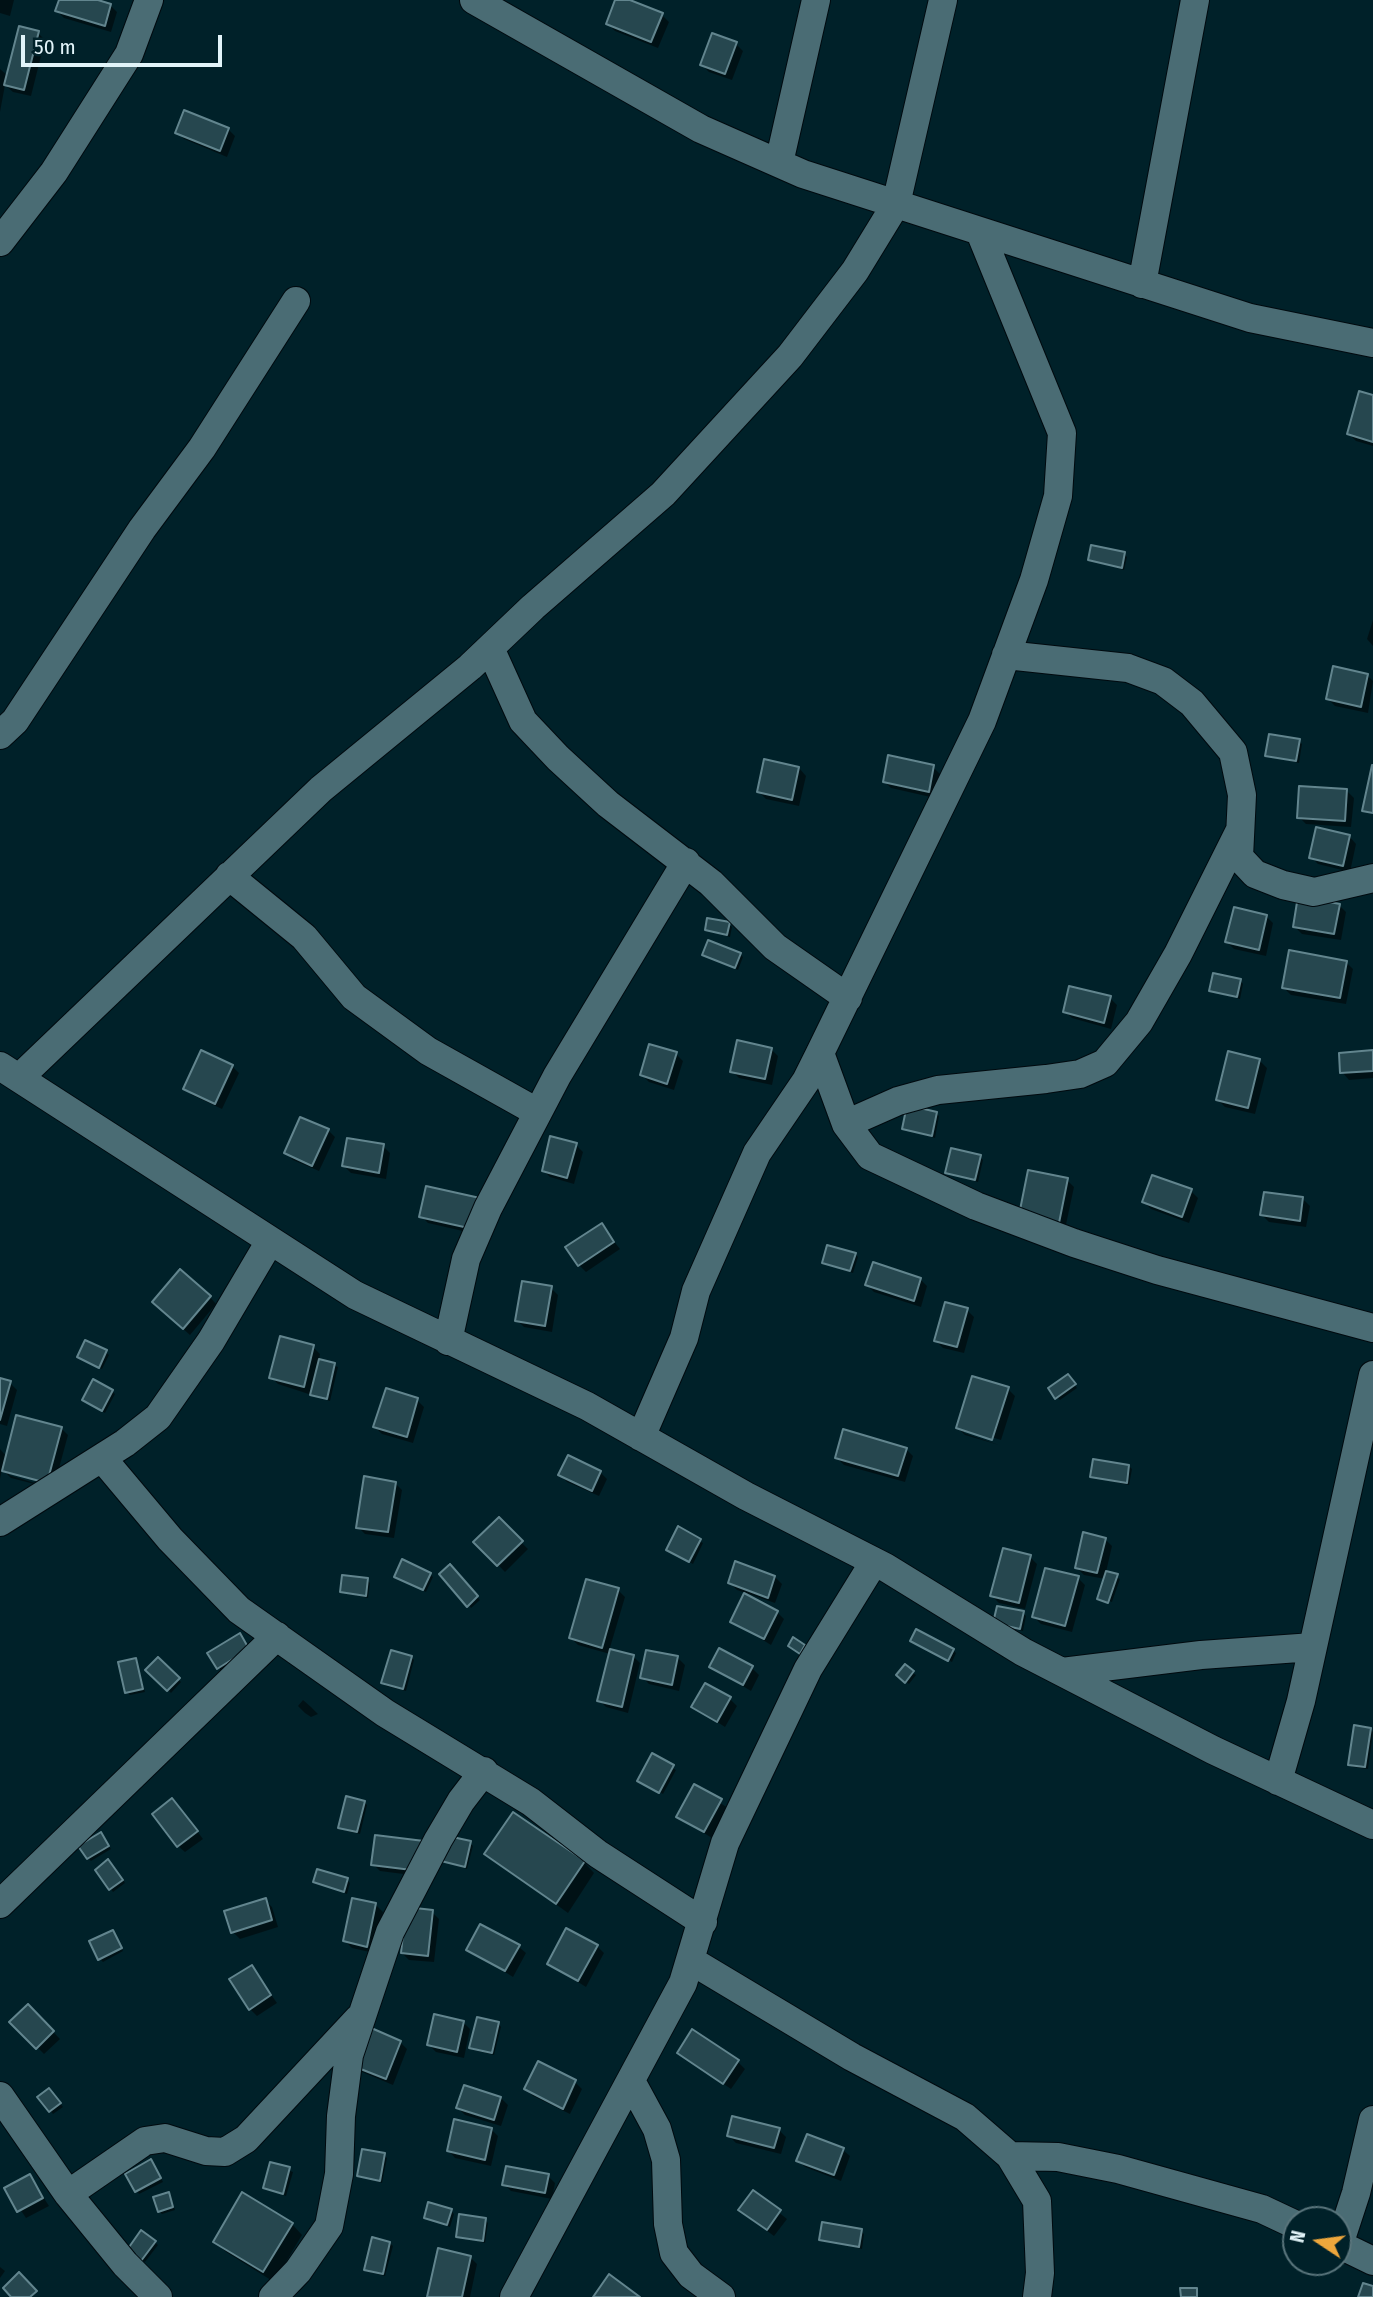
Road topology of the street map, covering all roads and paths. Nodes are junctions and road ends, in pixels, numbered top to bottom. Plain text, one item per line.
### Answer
1 (149, 0) edge
2 (474, 0) edge
3 (816, 0) edge
4 (943, 0) edge
5 (1195, 0) edge
6 (779, 163) junction
7 (896, 204) junction
8 (981, 232) junction
9 (0, 242) edge
10 (1142, 284) junction
11 (296, 301) dead end
12 (1373, 343) edge
13 (490, 648) junction
14 (1006, 655) junction
15 (0, 735) edge
16 (1239, 832) junction
17 (686, 862) junction
18 (229, 876) junction
19 (1373, 878) edge
20 (848, 998) junction
21 (820, 1053) junction
22 (9, 1072) edge
23 (537, 1112) junction
24 (846, 1124) junction
25 (270, 1241) junction
26 (1373, 1328) edge
27 (448, 1341) junction
28 (1373, 1375) edge
29 (641, 1437) junction
30 (102, 1458) junction
31 (0, 1522) edge
32 (874, 1562) junction
33 (277, 1636) junction
34 (1313, 1647) junction
35 (1062, 1672) junction
36 (484, 1771) junction
37 (1278, 1780) junction
38 (1373, 1825) edge
39 (0, 1904) edge
40 (703, 1922) junction
41 (690, 1960) junction
42 (361, 2015) junction
43 (631, 2081) junction
44 (4, 2114) edge
45 (1373, 2120) edge
46 (1010, 2156) junction
47 (68, 2194) junction
48 (1352, 2206) edge
49 (1282, 2218) edge
50 (1352, 2251) edge
51 (1373, 2261) edge
52 (159, 2297) edge
53 (273, 2297) edge
54 (514, 2297) edge
55 (721, 2297) edge
56 (1037, 2297) edge

1 - 9 street
2 - 6 street
3 - 6 street
4 - 7 street
5 - 10 street
6 - 7 street
7 - 8 street
7 - 13 street
8 - 10 street
8 - 14 street
10 - 12 street
11 - 15 street
13 - 17 street
13 - 18 street
14 - 16 street
14 - 20 street
16 - 19 street
16 - 24 street
17 - 20 street
17 - 23 street
18 - 22 street
18 - 23 street
20 - 21 street
21 - 24 street
21 - 29 street
22 - 25 street
23 - 27 street
24 - 26 street
25 - 27 street
25 - 30 street
27 - 29 street
28 - 34 street
29 - 32 street
30 - 31 street
30 - 33 street
32 - 35 street
32 - 40 street
33 - 36 street
33 - 39 street
34 - 35 street
34 - 37 street
35 - 37 street
36 - 40 street
36 - 42 street
37 - 38 street
40 - 41 street
41 - 43 street
41 - 46 street
42 - 47 street
42 - 53 street
43 - 54 street
43 - 55 street
44 - 47 street
45 - 48 street
46 - 49 street
46 - 56 street
47 - 52 street
50 - 51 street

